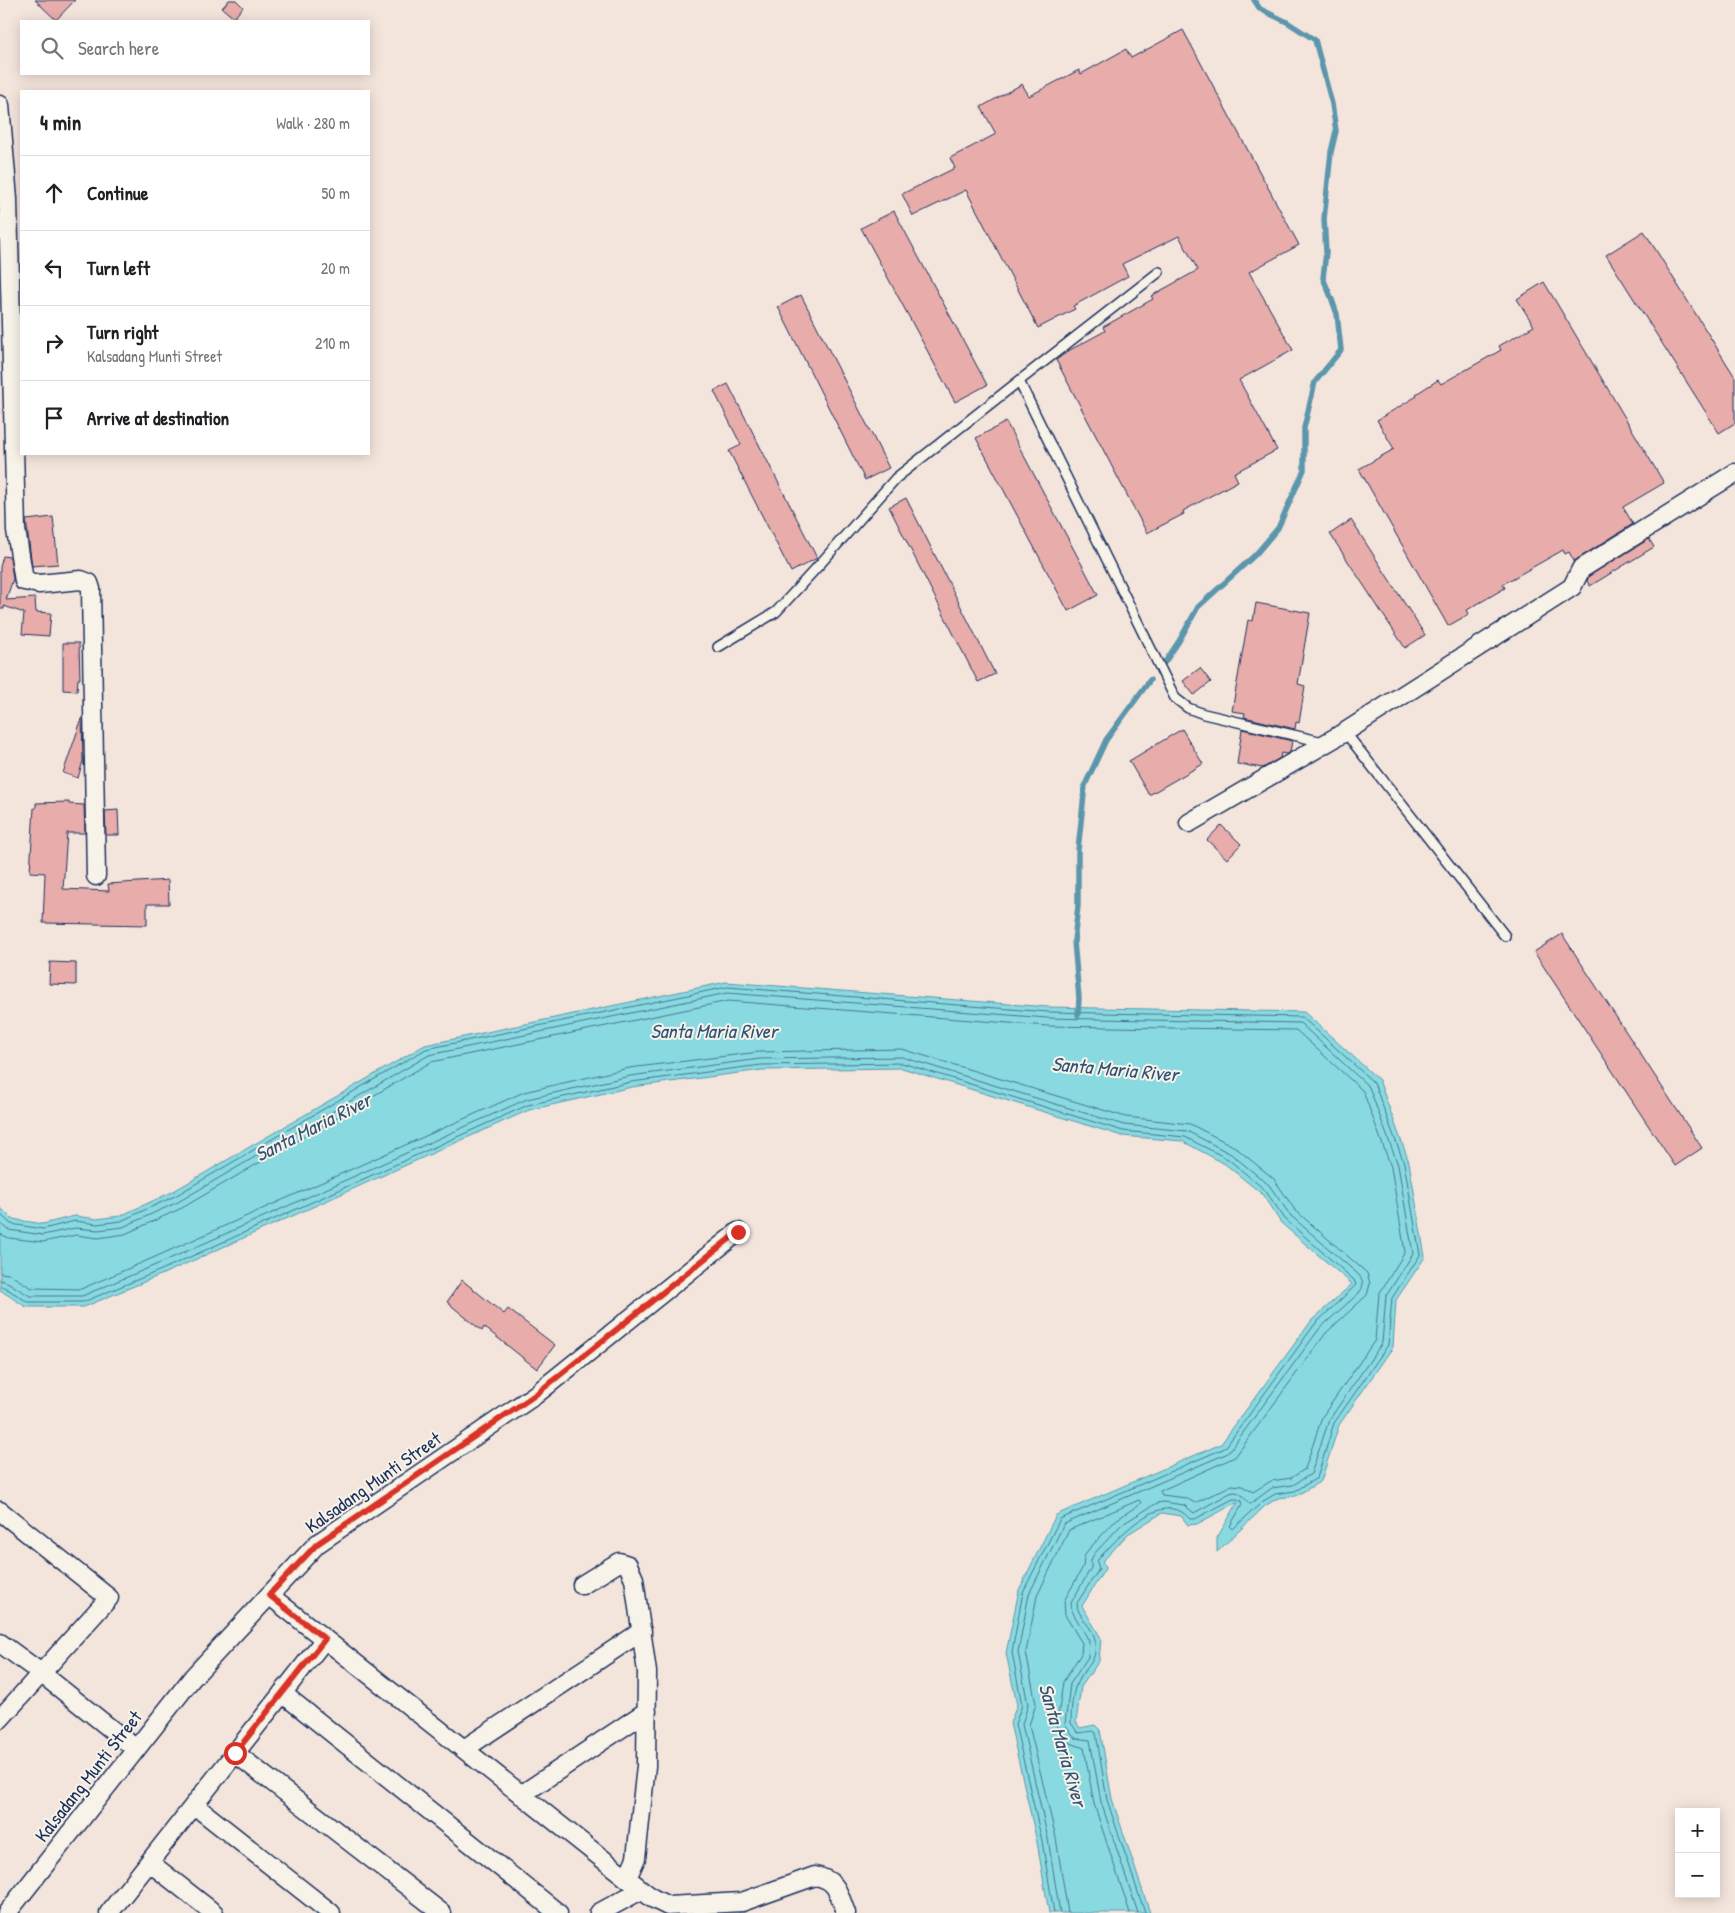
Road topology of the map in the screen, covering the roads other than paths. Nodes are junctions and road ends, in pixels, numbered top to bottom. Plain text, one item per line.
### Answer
1 (0, 105) edge
2 (1159, 272) dead end
3 (1019, 381) junction
4 (1735, 473) edge
5 (718, 647) dead end
6 (1345, 732) junction
7 (1326, 743) junction
8 (1189, 823) dead end
9 (96, 876) dead end
10 (1505, 936) dead end
11 (738, 1232) dead end
12 (0, 1511) edge
13 (582, 1585) dead end
14 (269, 1595) junction
15 (642, 1631) junction
16 (325, 1639) junction
17 (0, 1643) edge
18 (41, 1673) junction
19 (282, 1693) junction
20 (647, 1711) junction
21 (0, 1719) edge
22 (136, 1749) junction
23 (464, 1750) junction
24 (235, 1753) junction
25 (521, 1795) junction
26 (194, 1805) junction
27 (149, 1862) junction
28 (627, 1878) junction
29 (641, 1890) junction
30 (8, 1913) edge
31 (109, 1913) edge
32 (214, 1913) edge
33 (331, 1913) edge
34 (442, 1913) edge
35 (558, 1913) edge
36 (600, 1913) edge
37 (846, 1913) edge

1 - 9 street
2 - 3 lane
3 - 5 lane
3 - 7 lane
4 - 6 street
6 - 7 street
6 - 10 lane
7 - 8 street
11 - 14 street, Kalsadang Munti Street
12 - 18 street
13 - 15 street
14 - 16 street
14 - 22 street, Kalsadang Munti Street
15 - 20 street
15 - 23 street
16 - 19 street
16 - 23 street
17 - 18 street
18 - 21 street
18 - 22 street
19 - 24 street
19 - 35 street
20 - 25 street
20 - 28 street
22 - 30 street, Kalsadang Munti Street
23 - 25 street
24 - 26 street
24 - 34 street
25 - 28 street
26 - 27 street
26 - 33 street
27 - 31 street
27 - 32 street
28 - 29 street
29 - 36 street
29 - 37 street

